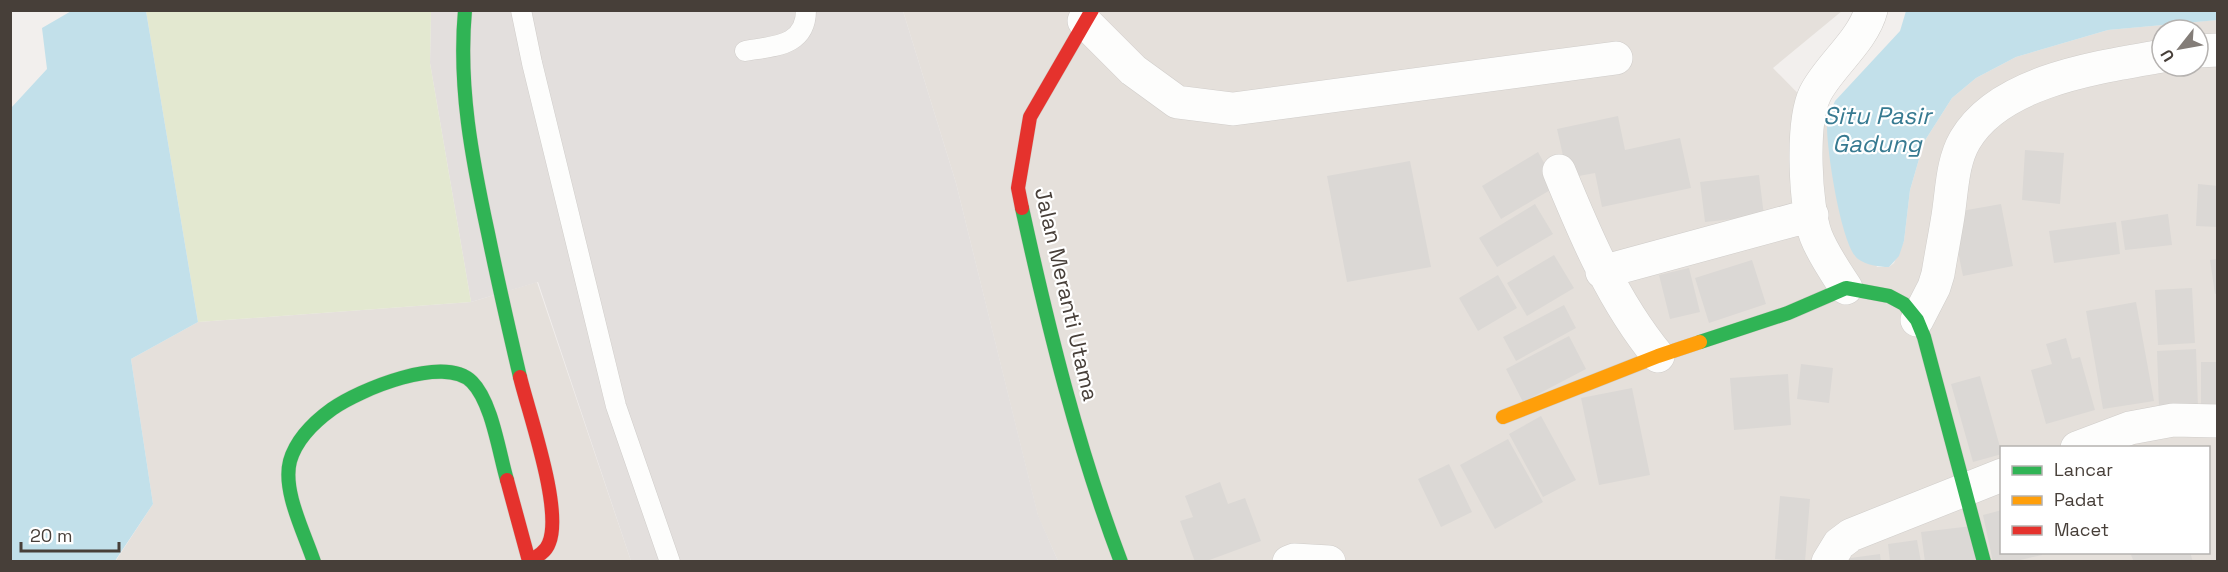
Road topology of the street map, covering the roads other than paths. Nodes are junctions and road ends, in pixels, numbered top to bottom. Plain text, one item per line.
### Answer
1 (465, 10) edge
2 (521, 10) edge
3 (806, 10) edge
4 (1871, 10) edge
5 (1088, 16) edge
6 (745, 51) dead end
7 (1617, 58) dead end
8 (2150, 58) edge
9 (1559, 171) dead end
10 (1812, 215) junction
11 (1602, 272) junction
12 (1846, 288) junction
13 (1917, 320) junction
14 (1658, 356) junction
15 (1503, 417) dead end
16 (2217, 421) edge
17 (2080, 446) edge
18 (2000, 475) edge
19 (1964, 489) junction
20 (314, 561) edge
21 (529, 561) edge
22 (670, 561) edge
23 (1121, 561) edge
24 (1289, 561) edge
25 (1329, 561) edge
26 (1828, 561) edge
27 (1984, 561) edge

1 - 21 street
2 - 22 lane
3 - 6 lane
4 - 10 street
5 - 7 street
5 - 23 street, Jalan Meranti Utama
8 - 13 street
9 - 11 street
10 - 11 street
10 - 12 street
11 - 14 street
12 - 13 street
12 - 14 street
13 - 19 street
14 - 15 street
16 - 17 street
18 - 19 street
19 - 26 street
19 - 27 street
20 - 21 street
24 - 25 street

